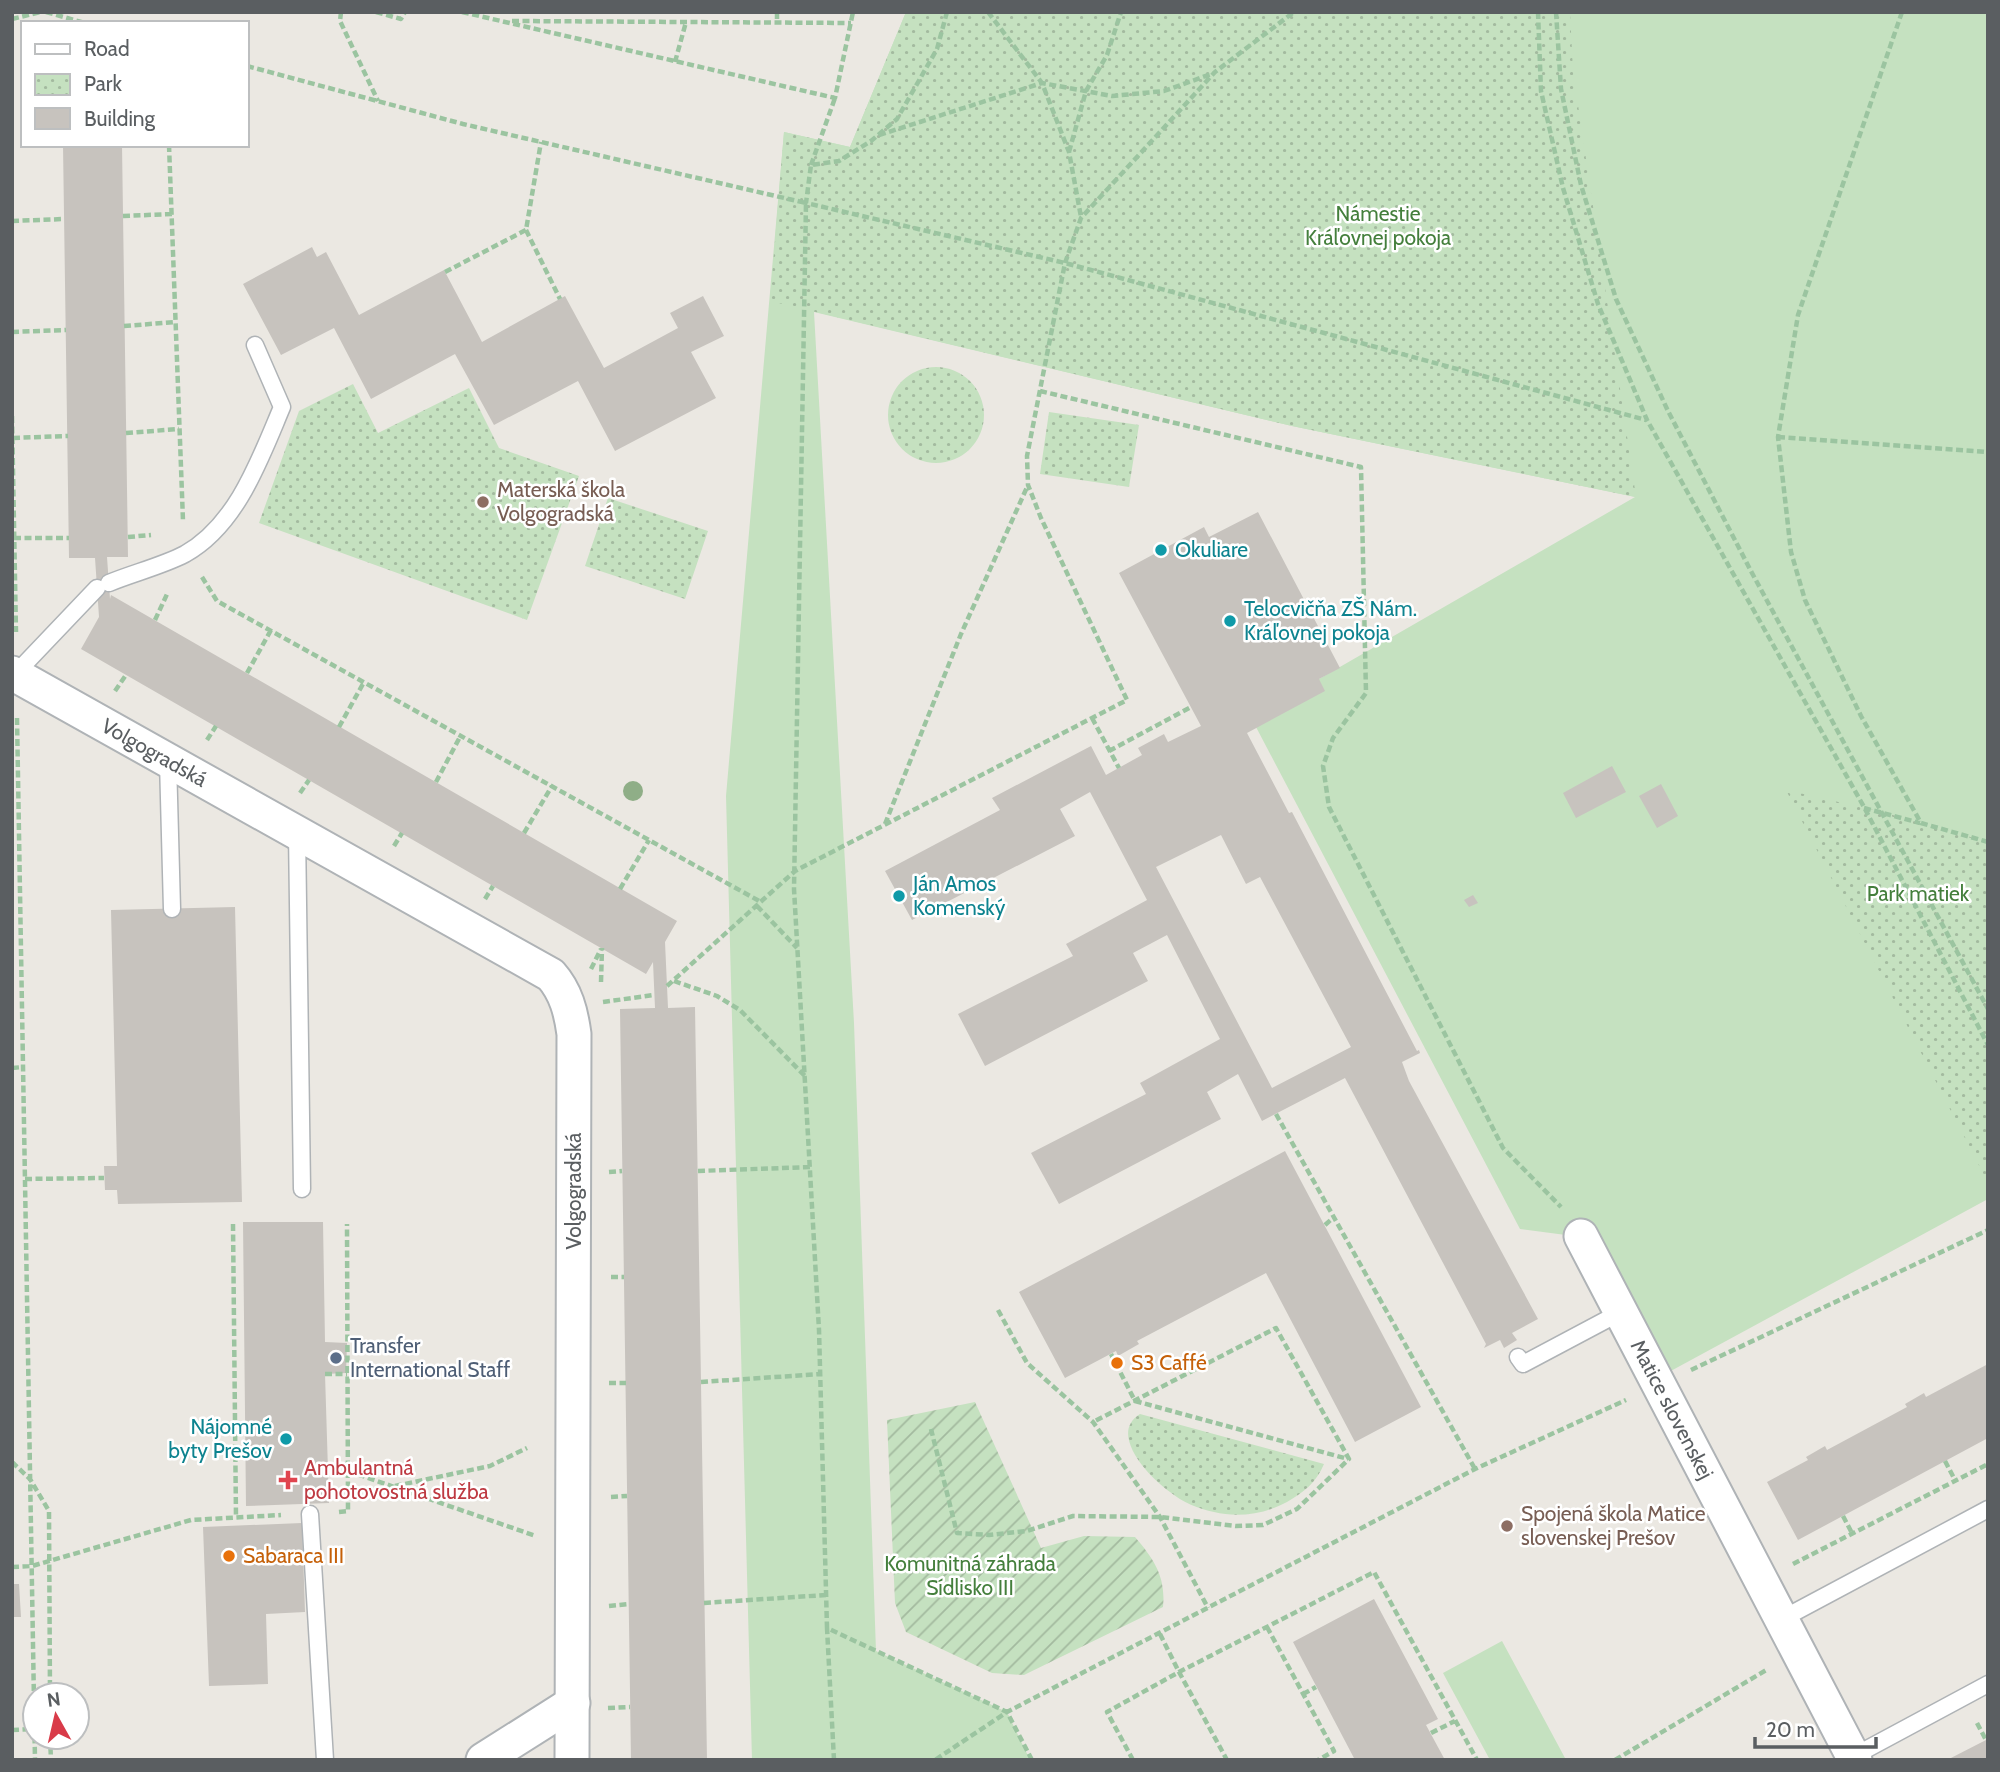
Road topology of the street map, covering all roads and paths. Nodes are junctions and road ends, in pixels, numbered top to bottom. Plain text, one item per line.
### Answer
1 (43, 12) edge
2 (341, 12) edge
3 (376, 12) edge
4 (405, 12) edge
5 (462, 12) edge
6 (667, 12) edge
7 (777, 12) edge
8 (853, 12) edge
9 (947, 12) edge
10 (988, 12) edge
11 (1121, 12) edge
12 (1294, 12) edge
13 (1538, 12) edge
14 (1556, 12) edge
15 (1902, 12) edge
16 (12, 19) edge
17 (77, 21) edge
18 (502, 21) junction
19 (667, 22) junction
20 (686, 22) junction
21 (777, 23) junction
22 (851, 23) junction
23 (675, 62) junction
24 (248, 66) edge
25 (1215, 72) junction
26 (1042, 83) junction
27 (1086, 91) junction
28 (835, 98) junction
29 (378, 101) junction
30 (876, 136) junction
31 (541, 142) junction
32 (169, 147) edge
33 (1069, 152) junction
34 (811, 165) junction
35 (806, 203) junction
36 (172, 214) junction
37 (123, 216) dead end
38 (1081, 218) junction
39 (64, 219) dead end
40 (12, 221) edge
41 (526, 230) junction
42 (1065, 263) junction
43 (445, 272) dead end
44 (561, 299) dead end
45 (176, 322) junction
46 (124, 326) dead end
47 (66, 330) dead end
48 (12, 332) edge
49 (255, 345) dead end
50 (1040, 391) junction
51 (12, 416) edge
52 (1647, 420) junction
53 (179, 429) junction
54 (126, 433) dead end
55 (68, 436) dead end
56 (1778, 437) junction
57 (13, 438) edge
58 (1988, 452) edge
59 (1028, 485) junction
60 (14, 538) junction
61 (69, 538) dead end
62 (186, 553) junction
63 (271, 630) junction
64 (15, 673) edge
65 (247, 673) dead end
66 (365, 682) junction
67 (1191, 707) dead end
68 (1091, 718) junction
69 (339, 727) dead end
70 (461, 735) junction
71 (1109, 751) junction
72 (168, 759) junction
73 (1119, 768) dead end
74 (436, 782) dead end
75 (552, 786) junction
76 (1864, 807) junction
77 (1882, 812) junction
78 (1921, 823) junction
79 (885, 825) junction
80 (297, 832) junction
81 (524, 833) dead end
82 (649, 839) junction
83 (1988, 842) edge
84 (795, 872) junction
85 (620, 889) dead end
86 (759, 904) junction
87 (172, 909) dead end
88 (798, 949) junction
89 (673, 981) junction
90 (667, 986) dead end
91 (654, 995) dead end
92 (601, 1002) dead end
93 (1988, 1009) edge
94 (1988, 1045) edge
95 (12, 1068) edge
96 (23, 1068) junction
97 (805, 1076) junction
98 (1276, 1114) dead end
99 (810, 1167) junction
100 (698, 1171) dead end
101 (104, 1178) dead end
102 (25, 1179) junction
103 (302, 1189) dead end
104 (1334, 1217) junction
105 (233, 1224) dead end
106 (347, 1224) dead end
107 (1325, 1225) dead end
108 (1988, 1230) edge
109 (1581, 1236) joint
110 (998, 1310) dead end
111 (1621, 1312) junction
112 (1111, 1353) dead end
113 (1518, 1357) dead end
114 (325, 1374) dead end
115 (347, 1374) junction
116 (821, 1374) junction
117 (701, 1382) dead end
118 (1660, 1385) junction
119 (1135, 1401) junction
120 (1093, 1422) junction
121 (931, 1429) dead end
122 (527, 1448) dead end
123 (1349, 1459) junction
124 (1945, 1461) dead end
125 (12, 1462) edge
126 (1988, 1464) edge
127 (1475, 1469) junction
128 (348, 1471) junction
129 (30, 1479) junction
130 (1955, 1480) junction
131 (394, 1487) junction
132 (1988, 1510) edge
133 (310, 1514) junction
134 (1843, 1516) dead end
135 (1160, 1517) junction
136 (236, 1518) junction
137 (1853, 1535) junction
138 (574, 1549) junction
139 (49, 1561) junction
140 (32, 1566) junction
141 (12, 1567) edge
142 (1760, 1576) junction
143 (826, 1595) junction
144 (704, 1603) dead end
145 (1208, 1608) junction
146 (1782, 1619) junction
147 (1267, 1627) junction
148 (827, 1628) junction
149 (1160, 1634) junction
150 (1798, 1651) junction
151 (1179, 1672) junction
152 (33, 1681) edge
153 (50, 1681) edge
154 (1988, 1684) edge
155 (1316, 1687) dead end
156 (1303, 1694) junction
157 (573, 1703) junction
158 (1007, 1712) junction
159 (1455, 1721) junction
160 (1977, 1723) dead end
161 (1431, 1733) dead end
162 (1986, 1740) dead end
163 (1855, 1758) edge
164 (325, 1760) edge
165 (483, 1760) edge
166 (572, 1760) edge
167 (834, 1760) edge
168 (935, 1760) edge
169 (1032, 1760) edge
170 (1133, 1760) edge
171 (1227, 1760) edge
172 (1318, 1760) edge
173 (1476, 1760) edge
174 (1615, 1760) edge

1 - 16 path
1 - 17 path
2 - 29 path
3 - 4 path
5 - 18 path
6 - 19 path
7 - 21 path
8 - 22 path
9 - 30 path
10 - 26 path
11 - 27 path
12 - 25 path
13 - 52 path
14 - 77 path
15 - 56 path
18 - 19 path
18 - 23 path
19 - 20 path
20 - 21 path
20 - 23 path
21 - 22 path
22 - 28 path
23 - 28 path
24 - 29 path
25 - 27 path
25 - 38 path
26 - 27 path
26 - 30 path
26 - 33 path
27 - 33 path
28 - 34 path
29 - 31 path
30 - 34 path
31 - 35 path
31 - 41 path
32 - 36 path
33 - 38 path
34 - 35 path
35 - 42 path
35 - 84 path
36 - 37 path
36 - 45 path
38 - 42 path
39 - 40 path
41 - 43 path
41 - 44 path
42 - 50 path
42 - 52 path
45 - 46 path
45 - 53 path
47 - 48 path
49 - 62 lane
50 - 59 path
50 - 109 path
51 - 57 path
52 - 76 path
53 - 54 path
53 - 62 path
55 - 57 path
56 - 58 path
56 - 78 path
57 - 60 path
59 - 68 path
59 - 79 path
60 - 61 path
60 - 64 path
62 - 63 path
62 - 64 lane
63 - 65 path
63 - 66 path
64 - 72 street, Volgogradská
64 - 96 path
66 - 69 path
66 - 70 path
67 - 71 path
68 - 71 path
68 - 79 path
70 - 74 path
70 - 75 path
71 - 73 path
72 - 80 street, Volgogradská
72 - 87 lane
75 - 81 path
75 - 82 path
76 - 77 path
76 - 94 path
77 - 78 path
77 - 93 path
78 - 83 path
79 - 84 path
80 - 103 lane
80 - 138 street, Volgogradská
82 - 85 path
82 - 86 path
84 - 86 path
84 - 88 path
86 - 88 path
86 - 89 path
88 - 97 path
89 - 90 path
89 - 97 path
91 - 92 path
95 - 96 path
96 - 102 path
97 - 99 path
98 - 104 path
99 - 100 path
99 - 116 path
101 - 102 path
102 - 129 path
104 - 107 path
104 - 127 path
105 - 136 path
106 - 115 path
108 - 118 path
109 - 111 street, Matice slovenskej
110 - 120 path
111 - 113 lane
111 - 118 street, Matice slovenskej
112 - 119 path
114 - 115 path
115 - 128 path
116 - 117 path
116 - 143 path
118 - 127 path
118 - 142 street, Matice slovenskej
119 - 120 path
119 - 123 path
119 - 123 path
120 - 135 path
121 - 135 path
122 - 131 path
123 - 135 path
124 - 130 path
125 - 129 path
126 - 130 path
127 - 145 path
128 - 131 path
128 - 133 path
129 - 139 path
129 - 140 path
130 - 137 path
131 - 138 path
132 - 146 lane
133 - 136 path
133 - 164 lane
134 - 137 path
135 - 145 path
136 - 139 path
137 - 142 path
138 - 157 street, Volgogradská
139 - 140 path
139 - 153 path
140 - 141 path
140 - 152 path
142 - 146 street, Matice slovenskej
143 - 144 path
143 - 148 path
145 - 149 path
146 - 150 street, Matice slovenskej
147 - 151 path
147 - 156 path
147 - 159 path
148 - 158 path
148 - 167 path
149 - 151 path
149 - 158 path
150 - 163 street, Matice slovenskej
150 - 174 path
151 - 170 path
151 - 171 path
154 - 163 lane, Matice slovenskej
155 - 156 path
156 - 172 path
157 - 165 street
157 - 166 street, Volgogradská
158 - 168 path
158 - 169 path
159 - 161 path
159 - 173 path
160 - 162 path

